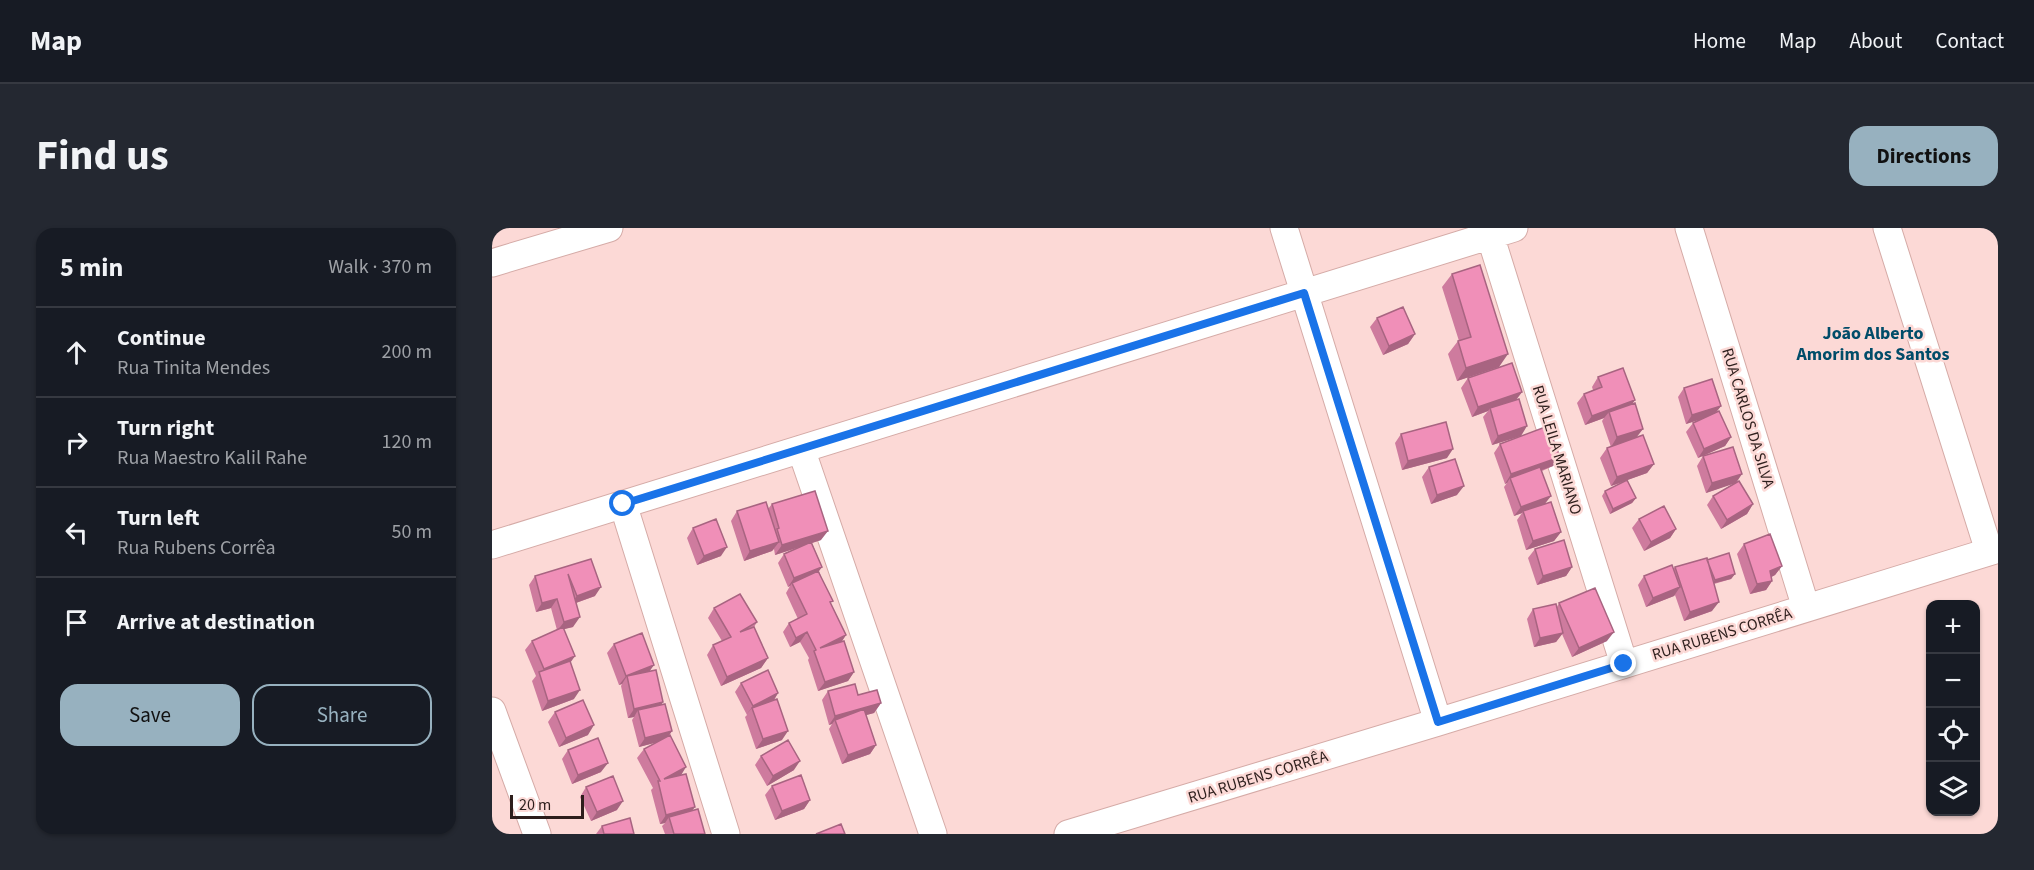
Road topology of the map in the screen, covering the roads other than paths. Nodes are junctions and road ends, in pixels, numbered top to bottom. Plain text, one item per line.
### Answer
1 (609, 228) edge
2 (1284, 228) edge
3 (1689, 228) edge
4 (1887, 228) edge
5 (1502, 232) edge
6 (492, 263) edge
7 (1304, 293) junction
8 (801, 449) junction
9 (623, 504) junction
10 (492, 545) edge
11 (1994, 550) edge
12 (1806, 608) junction
13 (1624, 664) junction
14 (492, 711) edge
15 (1438, 722) junction
16 (537, 834) edge
17 (726, 834) edge
18 (933, 834) edge
19 (1068, 834) edge

1 - 6 street
2 - 7 street
3 - 12 street, RUA CARLOS DA SILVA
4 - 11 street
5 - 7 street
5 - 13 street, RUA LEILA MARIANO
7 - 8 street
7 - 15 street
8 - 9 street
8 - 18 street
9 - 10 street
9 - 17 street
11 - 12 street, RUA RUBENS CORRÊA
12 - 13 street, RUA RUBENS CORRÊA
13 - 15 street, RUA RUBENS CORRÊA
14 - 16 street
15 - 19 street, RUA RUBENS CORRÊA

